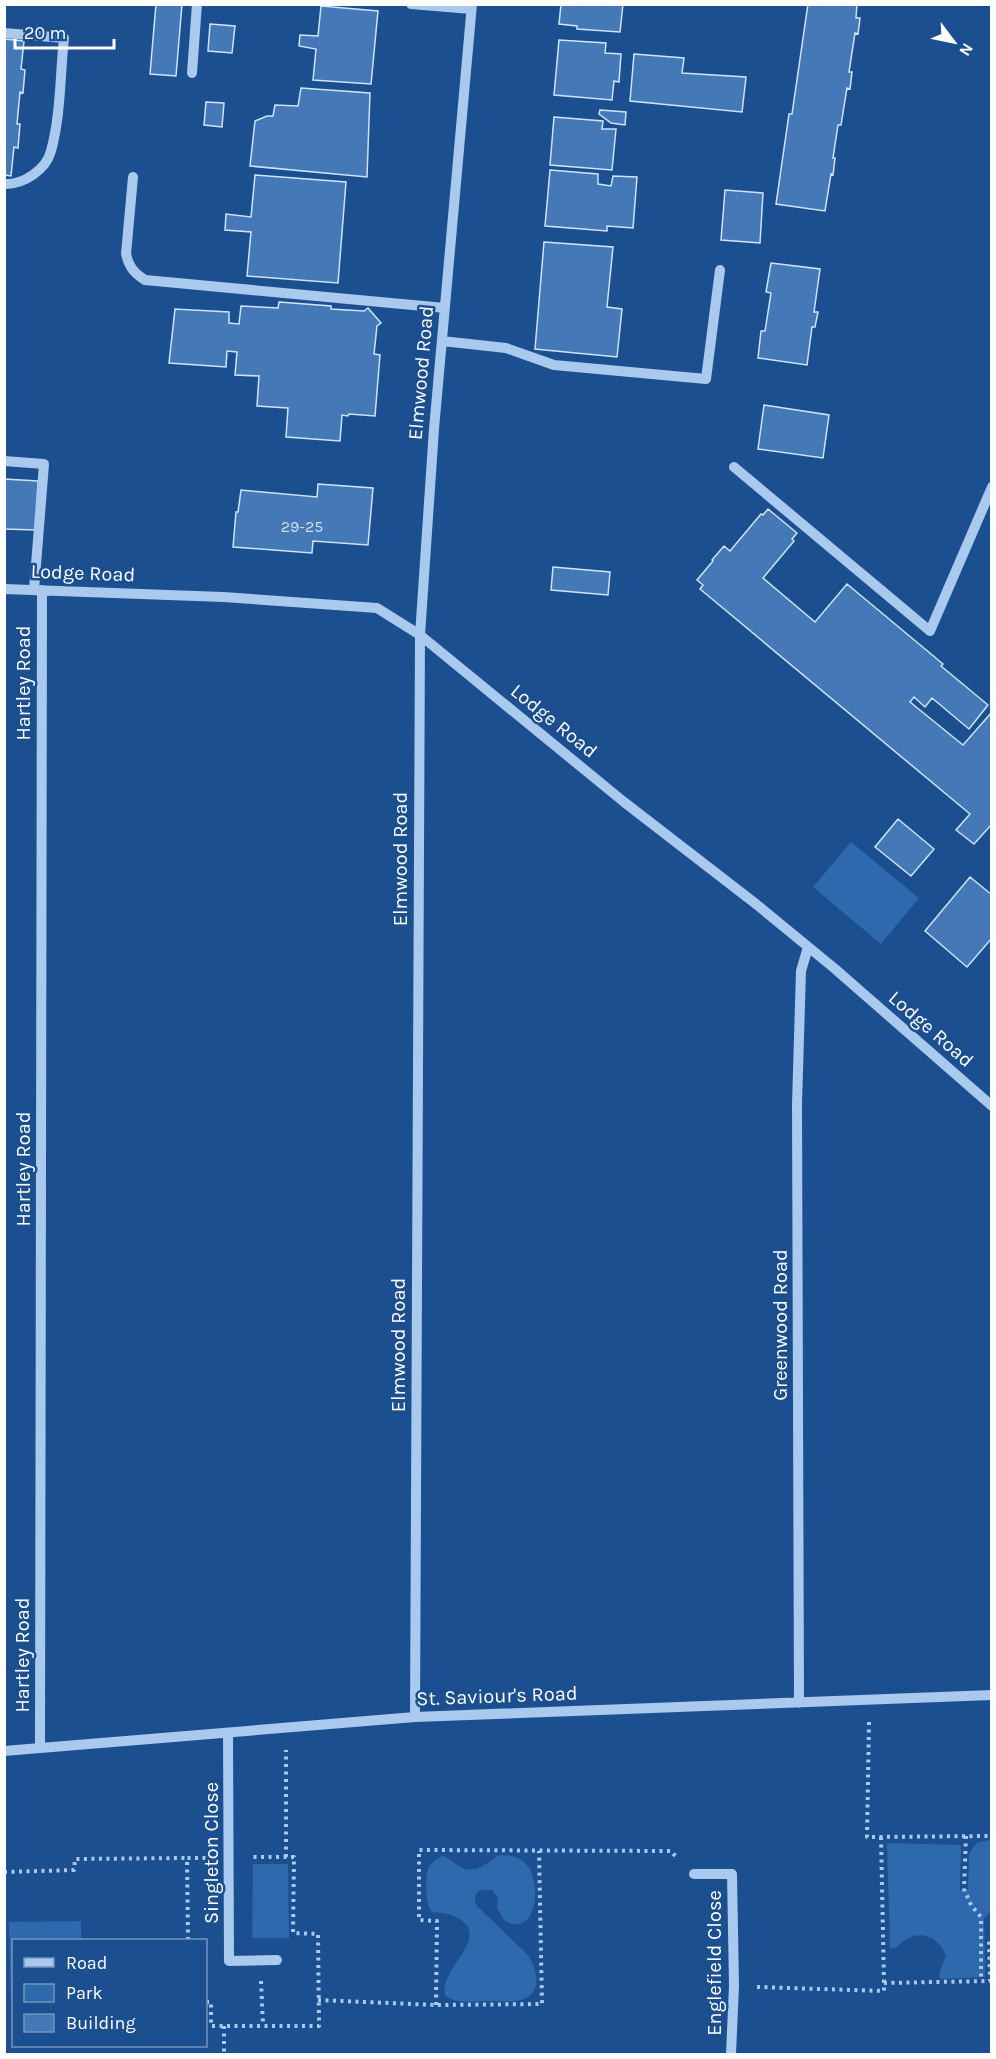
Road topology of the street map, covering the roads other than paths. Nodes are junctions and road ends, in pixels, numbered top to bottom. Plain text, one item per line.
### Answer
1 (197, 4) edge
2 (411, 4) edge
3 (472, 7) edge
4 (4, 33) edge
5 (192, 73) dead end
6 (133, 177) dead end
7 (4, 184) edge
8 (720, 270) dead end
9 (445, 308) junction
10 (442, 341) junction
11 (4, 460) edge
12 (734, 467) dead end
13 (992, 487) edge
14 (4, 589) edge
15 (38, 590) junction
16 (420, 635) junction
17 (808, 947) junction
18 (992, 1106) edge
19 (992, 1695) edge
20 (800, 1703) junction
21 (415, 1717) junction
22 (228, 1733) junction
23 (40, 1748) junction
24 (4, 1751) edge
25 (694, 1874) road end
26 (277, 1960) dead end
27 (731, 2055) edge

1 - 5 street
2 - 3 street
3 - 9 street, Elmwood Road
4 - 7 street
6 - 9 street
8 - 10 street
9 - 10 street, Elmwood Road
10 - 16 street, Elmwood Road
11 - 15 street, Hartley Road
12 - 13 street
14 - 15 street, Lodge Road
15 - 16 street, Lodge Road
15 - 23 street, Hartley Road
16 - 17 street, Lodge Road
16 - 21 street, Elmwood Road
17 - 18 street, Lodge Road
17 - 20 street, Greenwood Road
19 - 20 street, St. Saviour's Road
20 - 21 street, St. Saviour's Road
21 - 22 street, St. Saviour's Road
22 - 23 street, St. Saviour's Road
22 - 26 street, Singleton Close
23 - 24 street, St. Saviour's Road
25 - 27 street, Englefield Close

